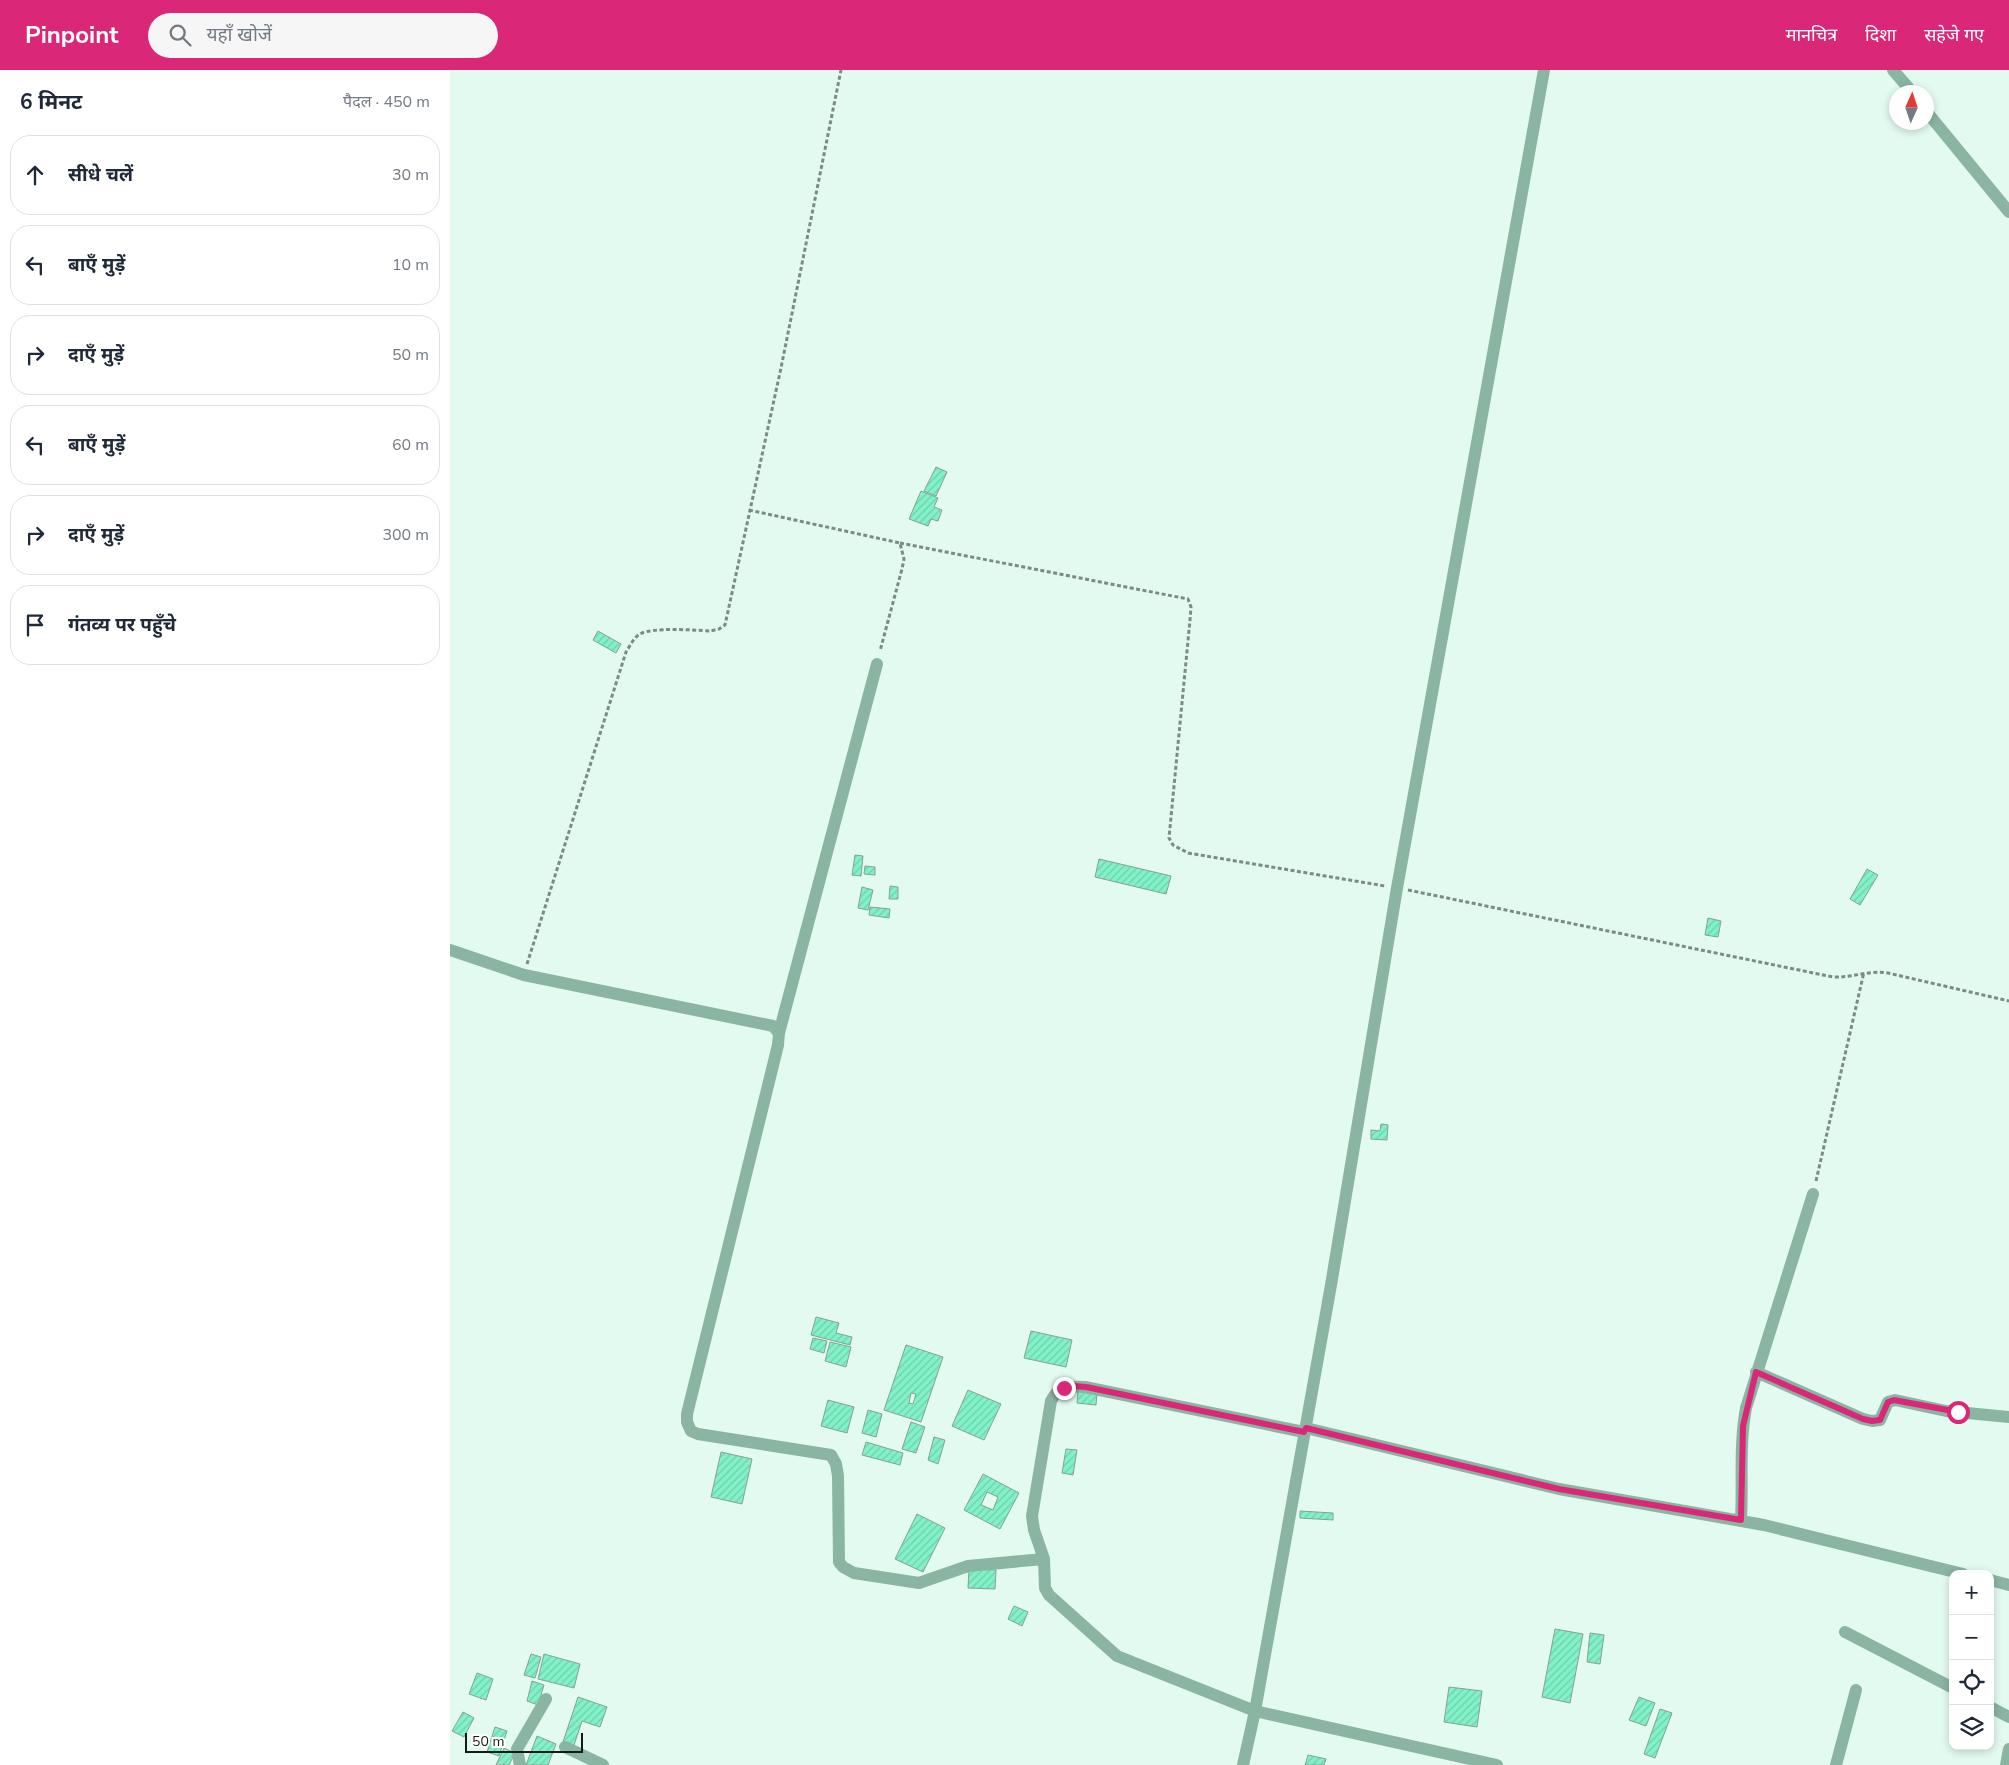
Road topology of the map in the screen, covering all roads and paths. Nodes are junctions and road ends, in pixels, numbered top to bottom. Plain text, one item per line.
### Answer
1 (841, 70) edge
2 (1544, 70) edge
3 (1893, 70) edge
4 (1906, 85) edge
5 (1934, 121) edge
6 (2009, 212) edge
7 (749, 510) junction
8 (900, 543) junction
9 (877, 664) joint
10 (1397, 888) junction
11 (450, 950) edge
12 (1864, 972) junction
13 (524, 975) junction
14 (2009, 1001) edge
15 (778, 1034) junction
16 (1813, 1194) joint
17 (1756, 1372) junction
18 (2009, 1417) edge
19 (1305, 1430) junction
20 (1741, 1520) junction
21 (1044, 1559) junction
22 (1949, 1571) edge
23 (1994, 1581) edge
24 (2009, 1585) edge
25 (1845, 1632) dead end
26 (1949, 1686) edge
27 (1856, 1690) dead end
28 (546, 1699) dead end
29 (1994, 1709) edge
30 (1255, 1711) junction
31 (2009, 1717) edge
32 (565, 1748) dead end
33 (2009, 1749) edge
34 (520, 1765) edge
35 (603, 1765) edge
36 (1244, 1765) edge
37 (1497, 1765) edge
38 (1836, 1765) edge
39 (2006, 1765) edge

1 - 7 path
2 - 10 street
3 - 4 street
5 - 6 street
7 - 8 path
7 - 13 path
8 - 9 path
8 - 10 path
9 - 15 street
10 - 12 path
10 - 19 street
11 - 13 street
12 - 14 path
12 - 16 path
13 - 15 street
15 - 21 street
16 - 17 street
17 - 18 street
17 - 20 street
19 - 20 street
19 - 21 street
19 - 30 street
20 - 22 street
21 - 30 street
23 - 24 street
25 - 26 street
27 - 38 street
28 - 34 street
29 - 31 street
30 - 36 street
30 - 37 street
32 - 35 street
33 - 39 street

